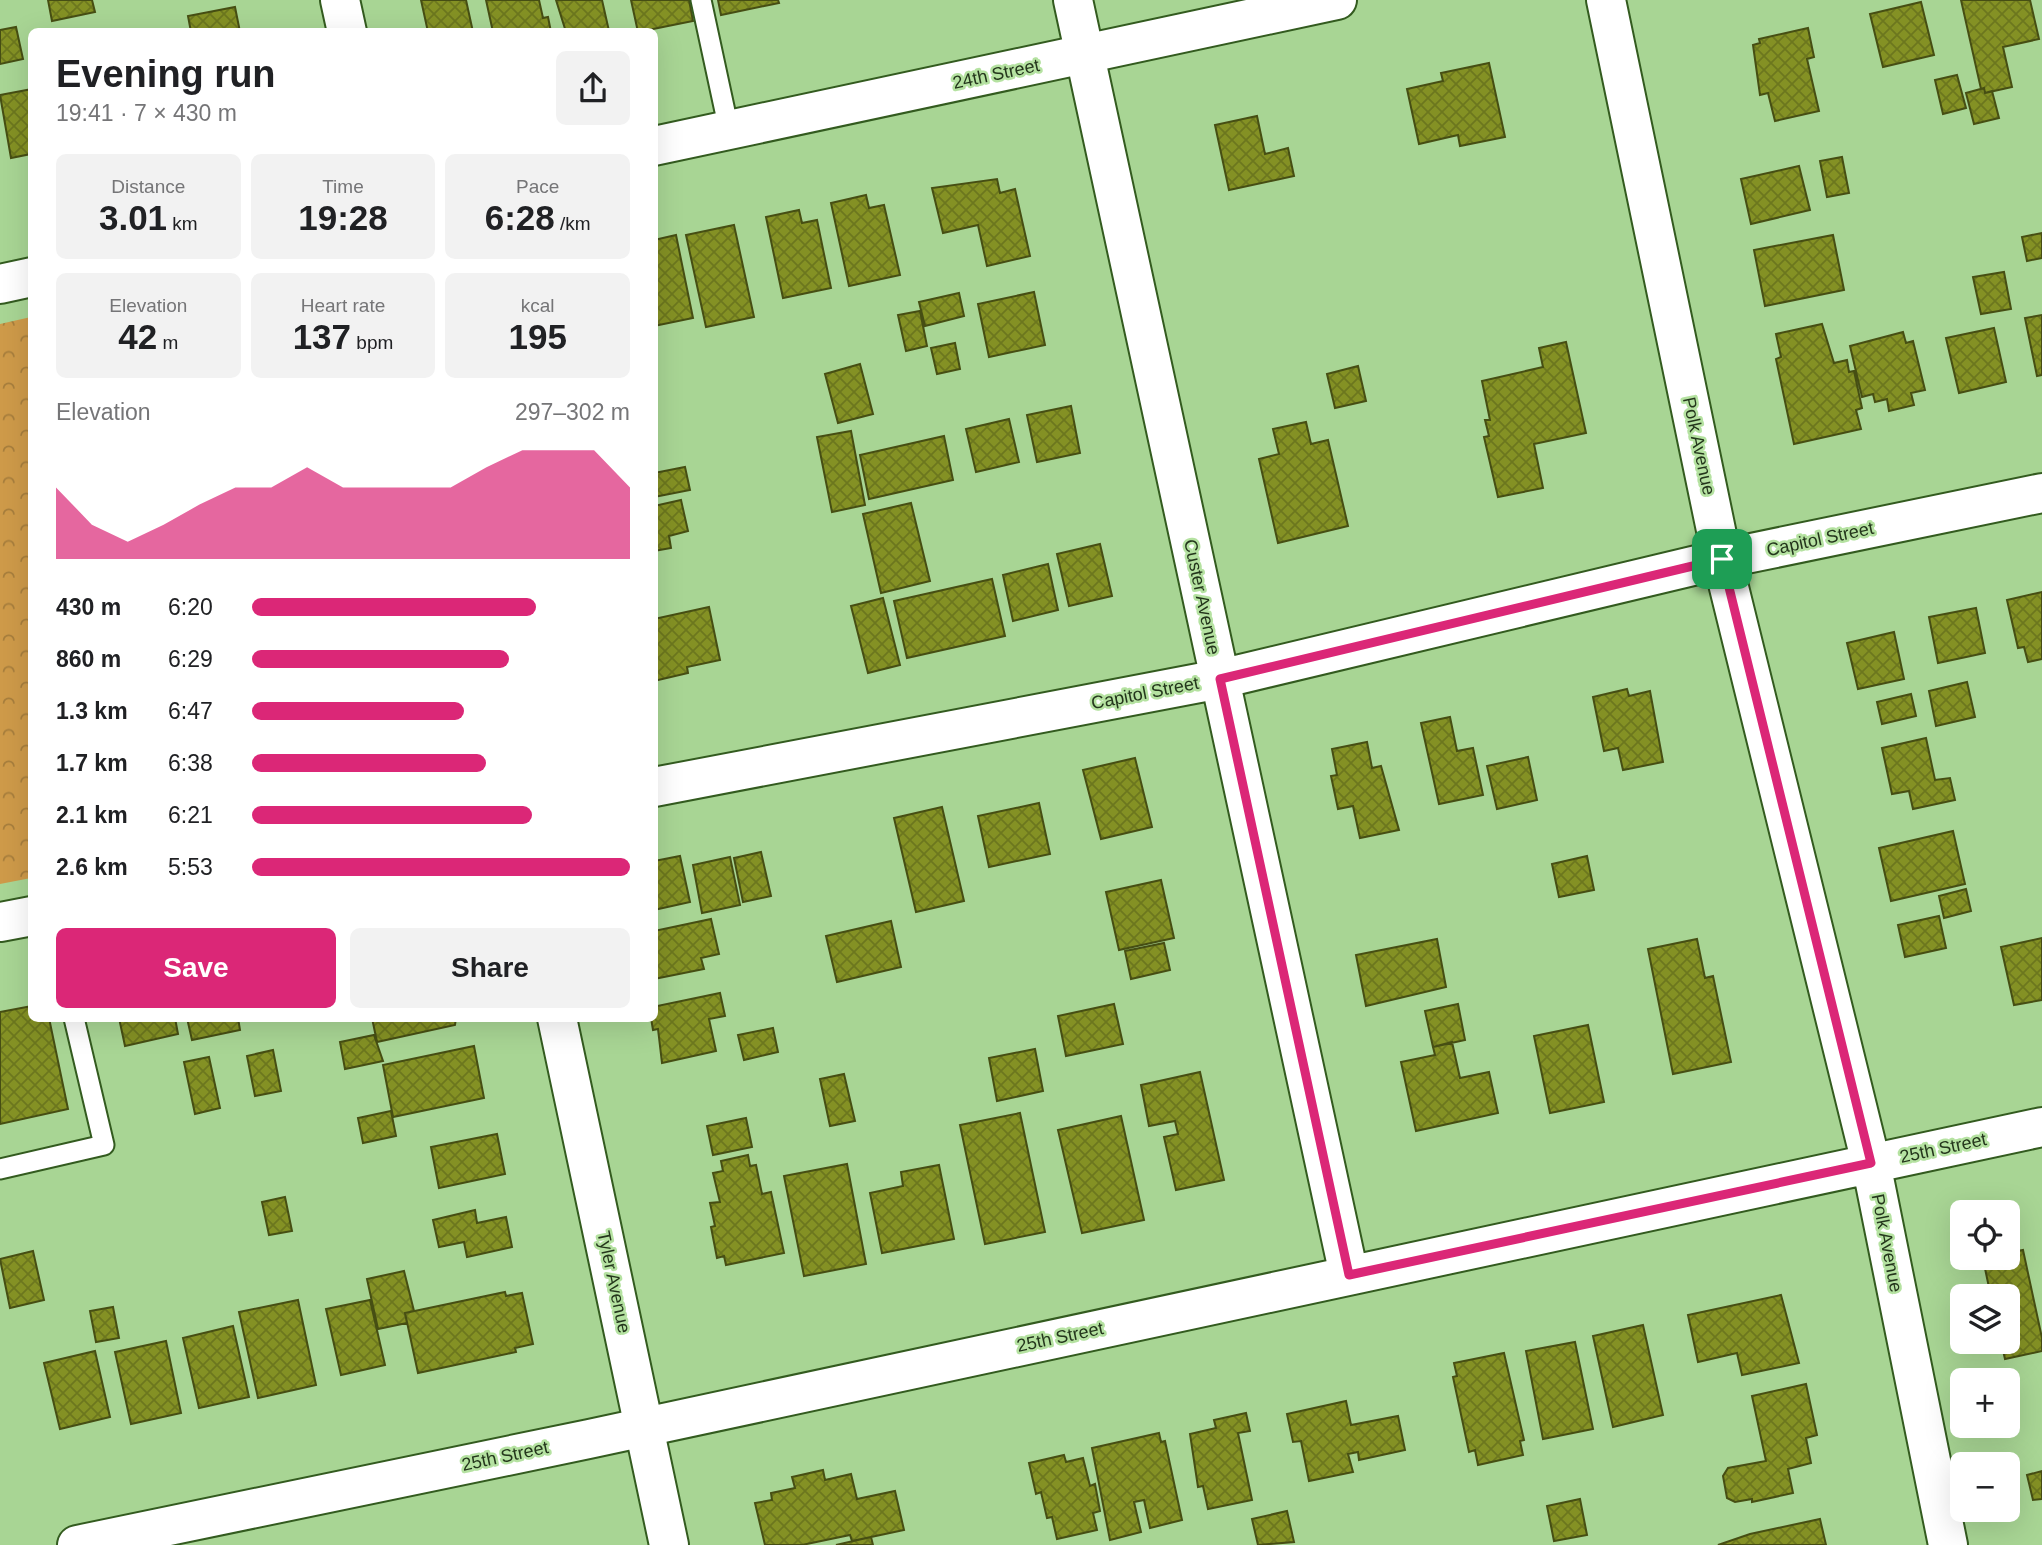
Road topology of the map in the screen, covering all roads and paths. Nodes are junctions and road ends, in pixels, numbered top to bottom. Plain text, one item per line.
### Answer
1 (340, 0) edge
2 (701, 0) edge
3 (1073, 0) edge
4 (1337, 0) edge
5 (1606, 0) edge
6 (346, 28) edge
7 (1085, 55) junction
8 (729, 130) junction
9 (658, 145) edge
10 (28, 278) edge
11 (0, 284) edge
12 (2042, 493) edge
13 (1722, 559) junction
14 (1220, 679) junction
15 (658, 786) edge
16 (28, 917) edge
17 (0, 922) edge
18 (75, 1022) edge
19 (558, 1022) edge
20 (2042, 1126) edge
21 (1871, 1163) junction
22 (0, 1169) edge
23 (1349, 1275) junction
24 (644, 1426) junction
25 (77, 1545) edge
26 (669, 1545) edge
27 (1948, 1545) edge

1 - 6 street
2 - 8 lane
3 - 7 street, Custer Avenue
4 - 7 street, 24th Street
5 - 13 street, Polk Avenue
7 - 8 street, 24th Street
7 - 14 street, Custer Avenue
8 - 9 street, 24th Street
10 - 11 street
12 - 13 street, Capitol Street
13 - 14 street, Capitol Street
13 - 21 street, Polk Avenue
14 - 15 street, Capitol Street
14 - 23 street, Custer Avenue
16 - 17 street
18 - 22 lane
19 - 24 street, Tyler Avenue
20 - 21 street, 25th Street
21 - 23 street, 25th Street
21 - 27 street, Polk Avenue
23 - 24 street, 25th Street
24 - 25 street, 25th Street
24 - 26 street, Tyler Avenue

